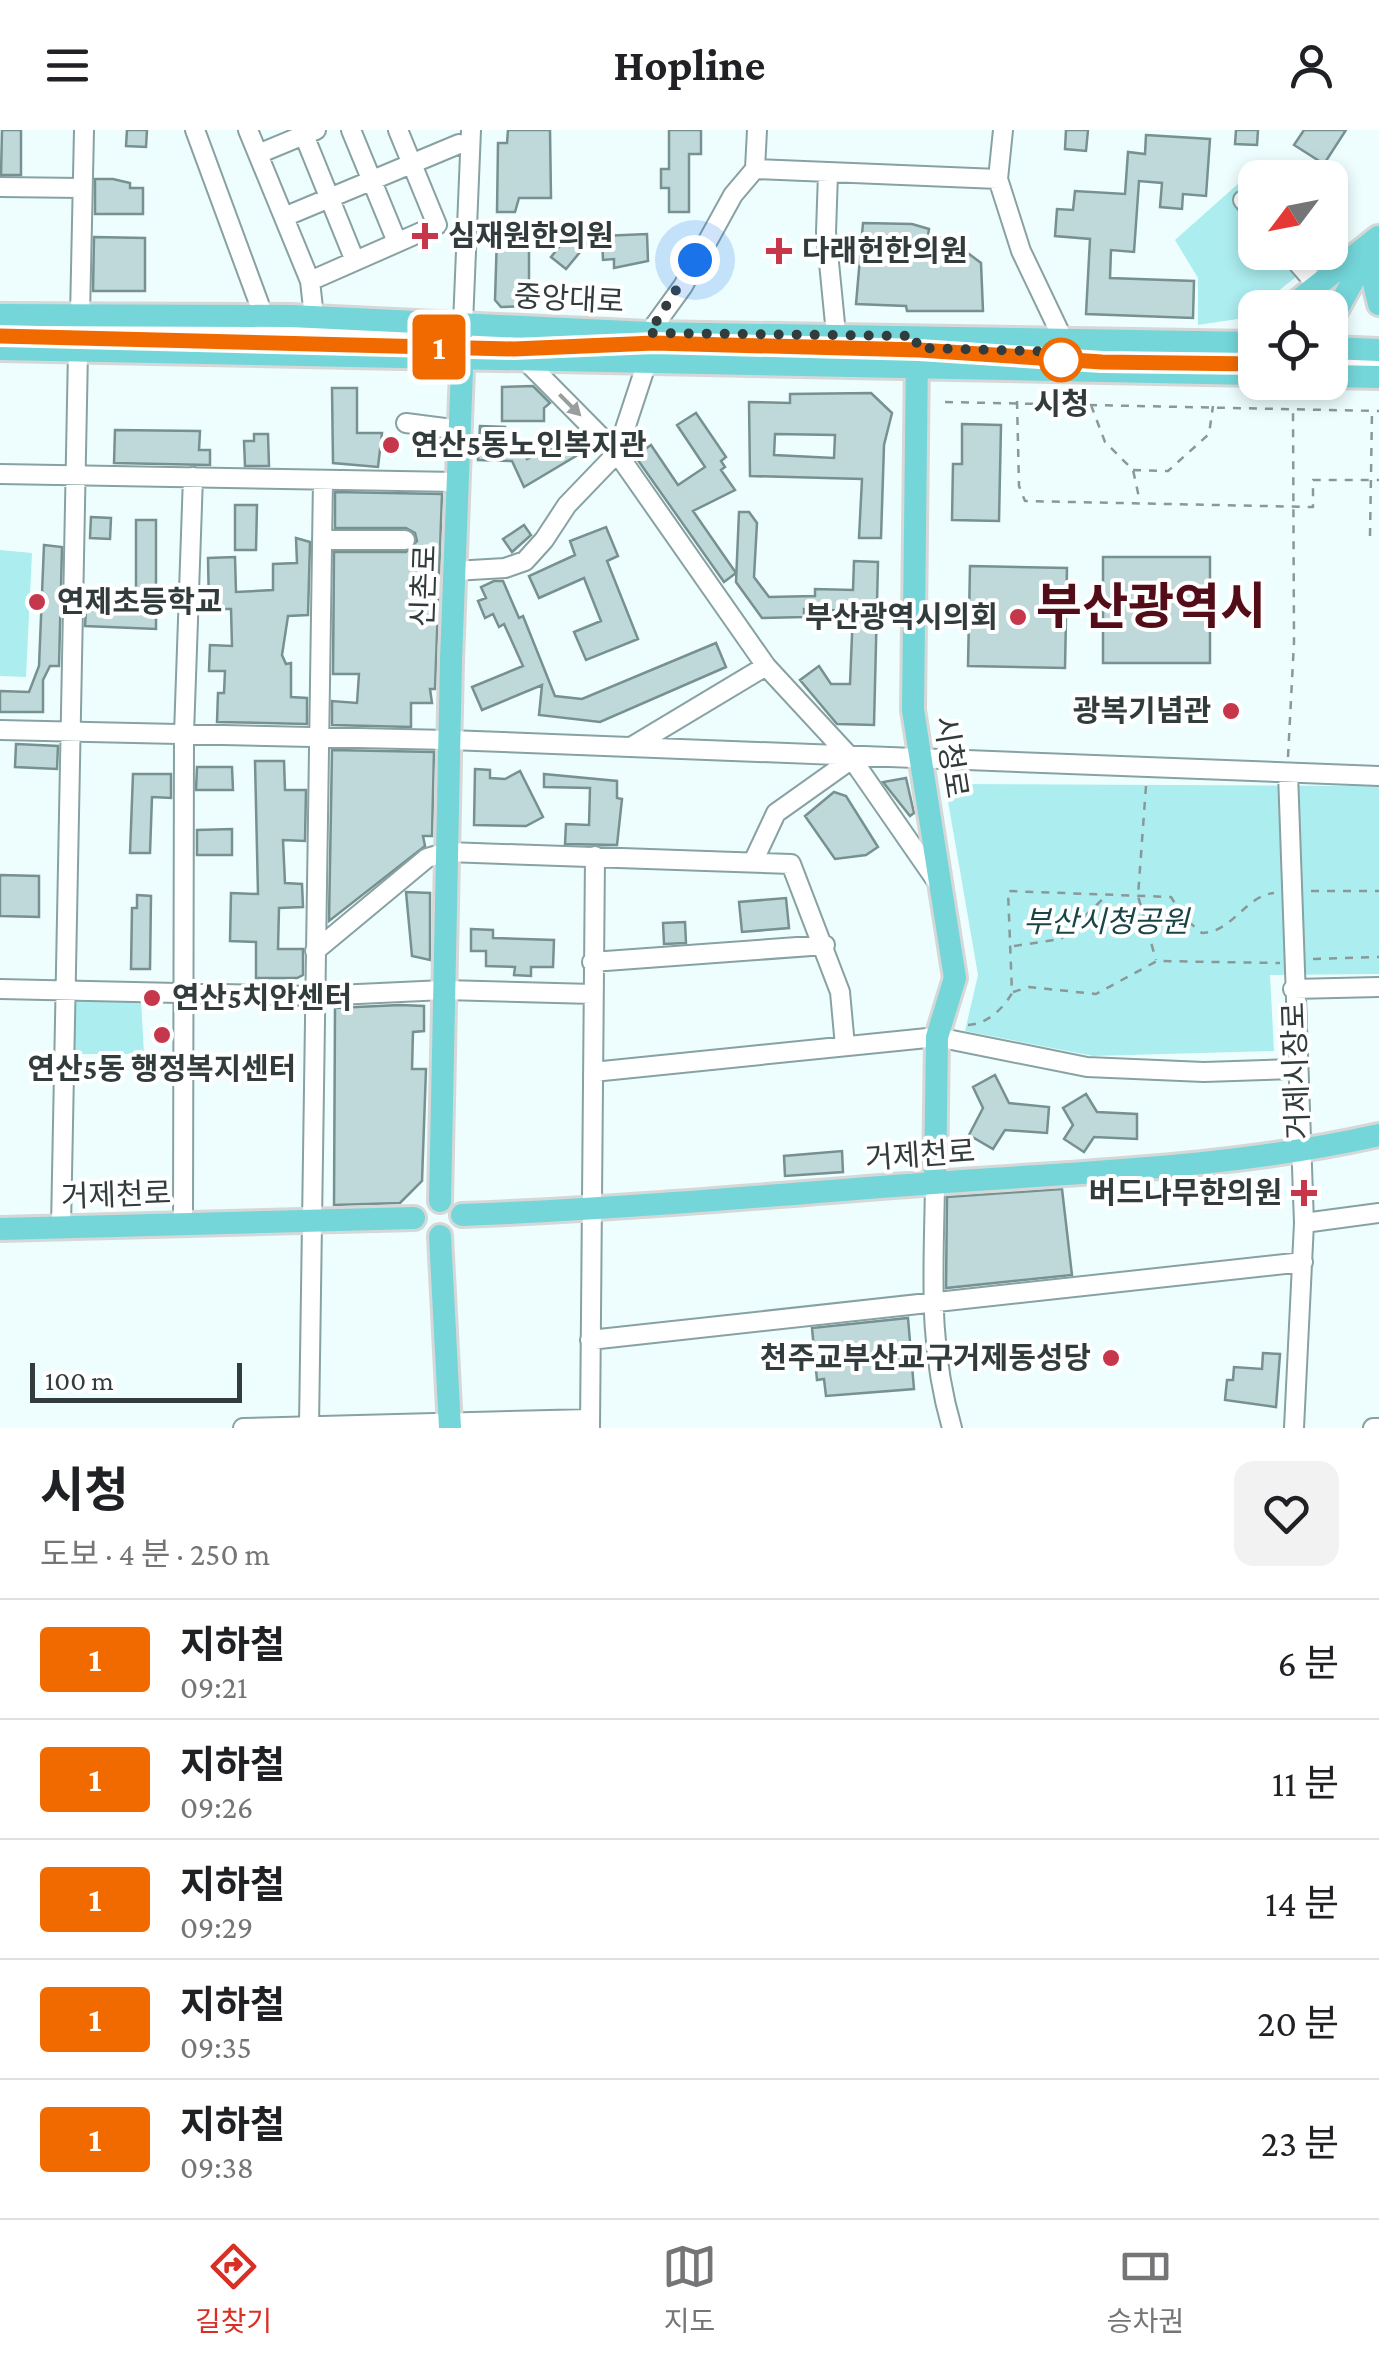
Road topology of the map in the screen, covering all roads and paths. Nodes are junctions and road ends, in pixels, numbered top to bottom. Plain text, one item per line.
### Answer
1 (84, 130) edge
2 (195, 130) edge
3 (248, 130) edge
4 (351, 130) edge
5 (398, 130) edge
6 (757, 130) edge
7 (1002, 130) edge
8 (308, 132) edge
9 (461, 135) edge
10 (258, 154) junction
11 (412, 164) junction
12 (755, 169) junction
13 (828, 174) junction
14 (998, 179) junction
15 (372, 180) junction
16 (0, 186) edge
17 (82, 188) junction
18 (330, 198) junction
19 (284, 217) junction
20 (1379, 236) edge
21 (398, 242) junction
22 (355, 261) junction
23 (1304, 270) edge
24 (310, 280) junction
25 (1315, 283) junction
26 (1308, 290) edge
27 (1348, 290) edge
28 (1379, 304) edge
29 (0, 315) edge
30 (80, 316) junction
31 (264, 317) junction
32 (314, 317) junction
33 (0, 330) edge
34 (649, 333) junction
35 (836, 334) junction
36 (1062, 337) junction
37 (463, 340) junction
38 (1238, 345) edge
39 (1238, 346) edge
40 (0, 349) edge
41 (1348, 349) edge
42 (917, 350) junction
43 (1379, 350) edge
44 (78, 351) junction
45 (524, 358) junction
46 (648, 360) junction
47 (1348, 362) edge
48 (1379, 363) edge
49 (1238, 373) edge
50 (1348, 377) edge
51 (1379, 378) edge
52 (945, 402) dead end
53 (1016, 402) junction
54 (1090, 403) junction
55 (1213, 406) junction
56 (1293, 408) junction
57 (1372, 410) junction
58 (1379, 410) edge
59 (406, 423) dead end
60 (460, 430) junction
61 (617, 453) junction
62 (1133, 470) junction
63 (0, 474) edge
64 (76, 475) junction
65 (193, 477) junction
66 (323, 480) junction
67 (1371, 480) junction
68 (1379, 480) edge
69 (458, 482) junction
70 (1141, 504) junction
71 (1291, 506) junction
72 (1370, 536) dead end
73 (322, 540) junction
74 (405, 540) dead end
75 (454, 571) junction
76 (766, 666) junction
77 (0, 730) edge
78 (71, 731) junction
79 (184, 734) junction
80 (319, 737) junction
81 (449, 740) junction
82 (631, 748) junction
83 (852, 758) junction
84 (922, 760) junction
85 (1148, 768) junction
86 (1288, 773) junction
87 (1379, 776) edge
88 (447, 852) junction
89 (595, 856) junction
90 (753, 862) junction
91 (940, 887) junction
92 (1297, 892) junction
93 (1379, 892) edge
94 (1108, 894) junction
95 (1138, 896) junction
96 (825, 945) junction
97 (1012, 946) junction
98 (315, 951) junction
99 (1379, 956) edge
100 (1157, 961) junction
101 (1300, 961) junction
102 (592, 962) junction
103 (1379, 987) edge
104 (1293, 988) junction
105 (0, 989) edge
106 (66, 990) junction
107 (444, 990) junction
108 (1012, 992) junction
109 (182, 993) junction
110 (592, 994) junction
111 (315, 996) junction
112 (939, 1032) junction
113 (845, 1046) junction
114 (1295, 1069) junction
115 (594, 1072) junction
116 (1379, 1135) edge
117 (1299, 1153) junction
118 (935, 1183) junction
119 (440, 1201) junction
120 (591, 1210) junction
121 (1379, 1213) edge
122 (462, 1215) junction
123 (414, 1218) junction
124 (311, 1220) junction
125 (1304, 1223) junction
126 (183, 1224) junction
127 (61, 1227) junction
128 (0, 1229) edge
129 (440, 1236) junction
130 (1302, 1262) junction
131 (930, 1302) junction
132 (590, 1340) junction
133 (590, 1423) edge
134 (450, 1425) edge
135 (309, 1426) edge
136 (244, 1428) edge
137 (952, 1428) edge
138 (1294, 1428) edge

1 - 17 street
2 - 31 street
3 - 10 street
4 - 15 street
5 - 11 street
6 - 12 street
7 - 14 street
8 - 10 street
8 - 18 street
9 - 11 street
9 - 37 street
10 - 19 street
11 - 15 street
11 - 21 street
12 - 13 street
12 - 34 street
13 - 14 street
13 - 35 street
14 - 36 street
15 - 18 street
15 - 21 street
16 - 17 street
17 - 30 street
18 - 19 street
18 - 22 street
19 - 24 street
20 - 25 main road
20 - 27 main road
20 - 28 main road
21 - 22 street
22 - 24 street
23 - 25 street
24 - 32 street
25 - 26 main road
29 - 30 main road, 중앙대로
30 - 31 main road, 중앙대로
31 - 32 main road, 중앙대로
32 - 37 main road, 중앙대로
33 - 37 street
34 - 35 main road, 중앙대로
34 - 37 main road, 중앙대로
35 - 42 main road, 중앙대로
36 - 38 main road, 중앙대로
36 - 42 main road, 중앙대로
37 - 42 street
37 - 44 main road, 중앙대로
37 - 45 main road, 중앙대로
37 - 60 main road, 신촌로
39 - 42 street
40 - 44 main road, 중앙대로
41 - 43 main road
42 - 46 main road, 중앙대로
42 - 49 main road, 중앙대로
42 - 84 main road, 시청로
44 - 64 street
45 - 46 main road, 중앙대로
45 -> 61 street
46 - 61 street
47 - 48 street
50 - 51 main road
52 - 53 path
53 - 54 path
53 - 70 path
54 - 55 path
54 - 62 path
55 - 56 path
55 - 62 path
56 - 57 path
56 - 71 path
57 - 58 path
57 - 67 path
59 - 60 street
60 - 69 main road, 신촌로
61 - 75 street
61 - 76 street
62 - 70 path
63 - 64 street
64 - 65 street
64 - 78 street
65 - 66 street
65 - 79 street
66 - 69 street
66 - 73 street
67 - 68 path
67 - 71 path
67 - 72 path
69 - 75 main road, 신촌로
70 - 71 path
71 - 86 path
73 - 74 street
73 - 80 street
75 - 81 main road, 신촌로
76 - 82 street
76 - 83 street
77 - 78 street
78 - 79 street
78 - 106 street
79 - 80 street
79 - 109 street
80 - 81 street
80 - 98 street
81 - 82 street
81 - 88 main road, 신촌로
82 - 83 street
83 - 84 street
83 - 90 street
83 - 91 street
84 - 85 street
84 - 91 main road, 시청로
85 - 86 street
85 - 95 path
86 - 87 street
86 - 92 street, 거제시장로
88 - 89 street
88 - 98 street
88 - 107 main road, 신촌로
89 - 90 street
89 - 102 street
90 - 96 street
91 - 112 main road, 시청로
92 - 93 path
92 - 95 path
92 - 101 street, 거제시장로
94 - 95 path
94 - 97 path
94 - 97 path
95 - 100 path
96 - 102 street
96 - 113 street
97 - 108 path
98 - 111 street
99 - 101 path
100 - 101 path
100 - 108 path
101 - 104 street, 거제시장로
102 - 110 street
103 - 104 street
104 - 114 street, 거제시장로
105 - 106 street
106 - 109 street
106 - 127 street
107 - 110 street
107 - 111 street
107 - 119 main road, 신촌로
108 - 112 path
109 - 111 street
109 - 126 street
110 - 115 street
111 - 124 street
112 - 113 street
112 - 114 street
112 - 118 main road, 시청로
113 - 115 street
114 - 117 street, 거제시장로
115 - 120 street
116 - 117 main road, 거제천로
117 - 118 main road, 거제천로
117 - 125 street, 거제시장로
118 - 120 main road, 거제천로
118 - 131 street
119 - 122 main road
119 - 123 main road
120 - 122 main road, 거제천로
120 - 132 street
121 - 125 street
122 - 129 main road
123 - 124 main road, 거제천로
123 - 129 main road
124 - 126 main road, 거제천로
124 - 135 street
125 - 130 street, 거제시장로
126 - 127 main road, 거제천로
127 - 128 main road, 거제천로
129 - 134 main road
130 - 131 street
130 - 138 street, 거제시장로
131 - 132 street
131 - 137 street
132 - 133 street
133 - 134 street
134 - 135 street
135 - 136 street

